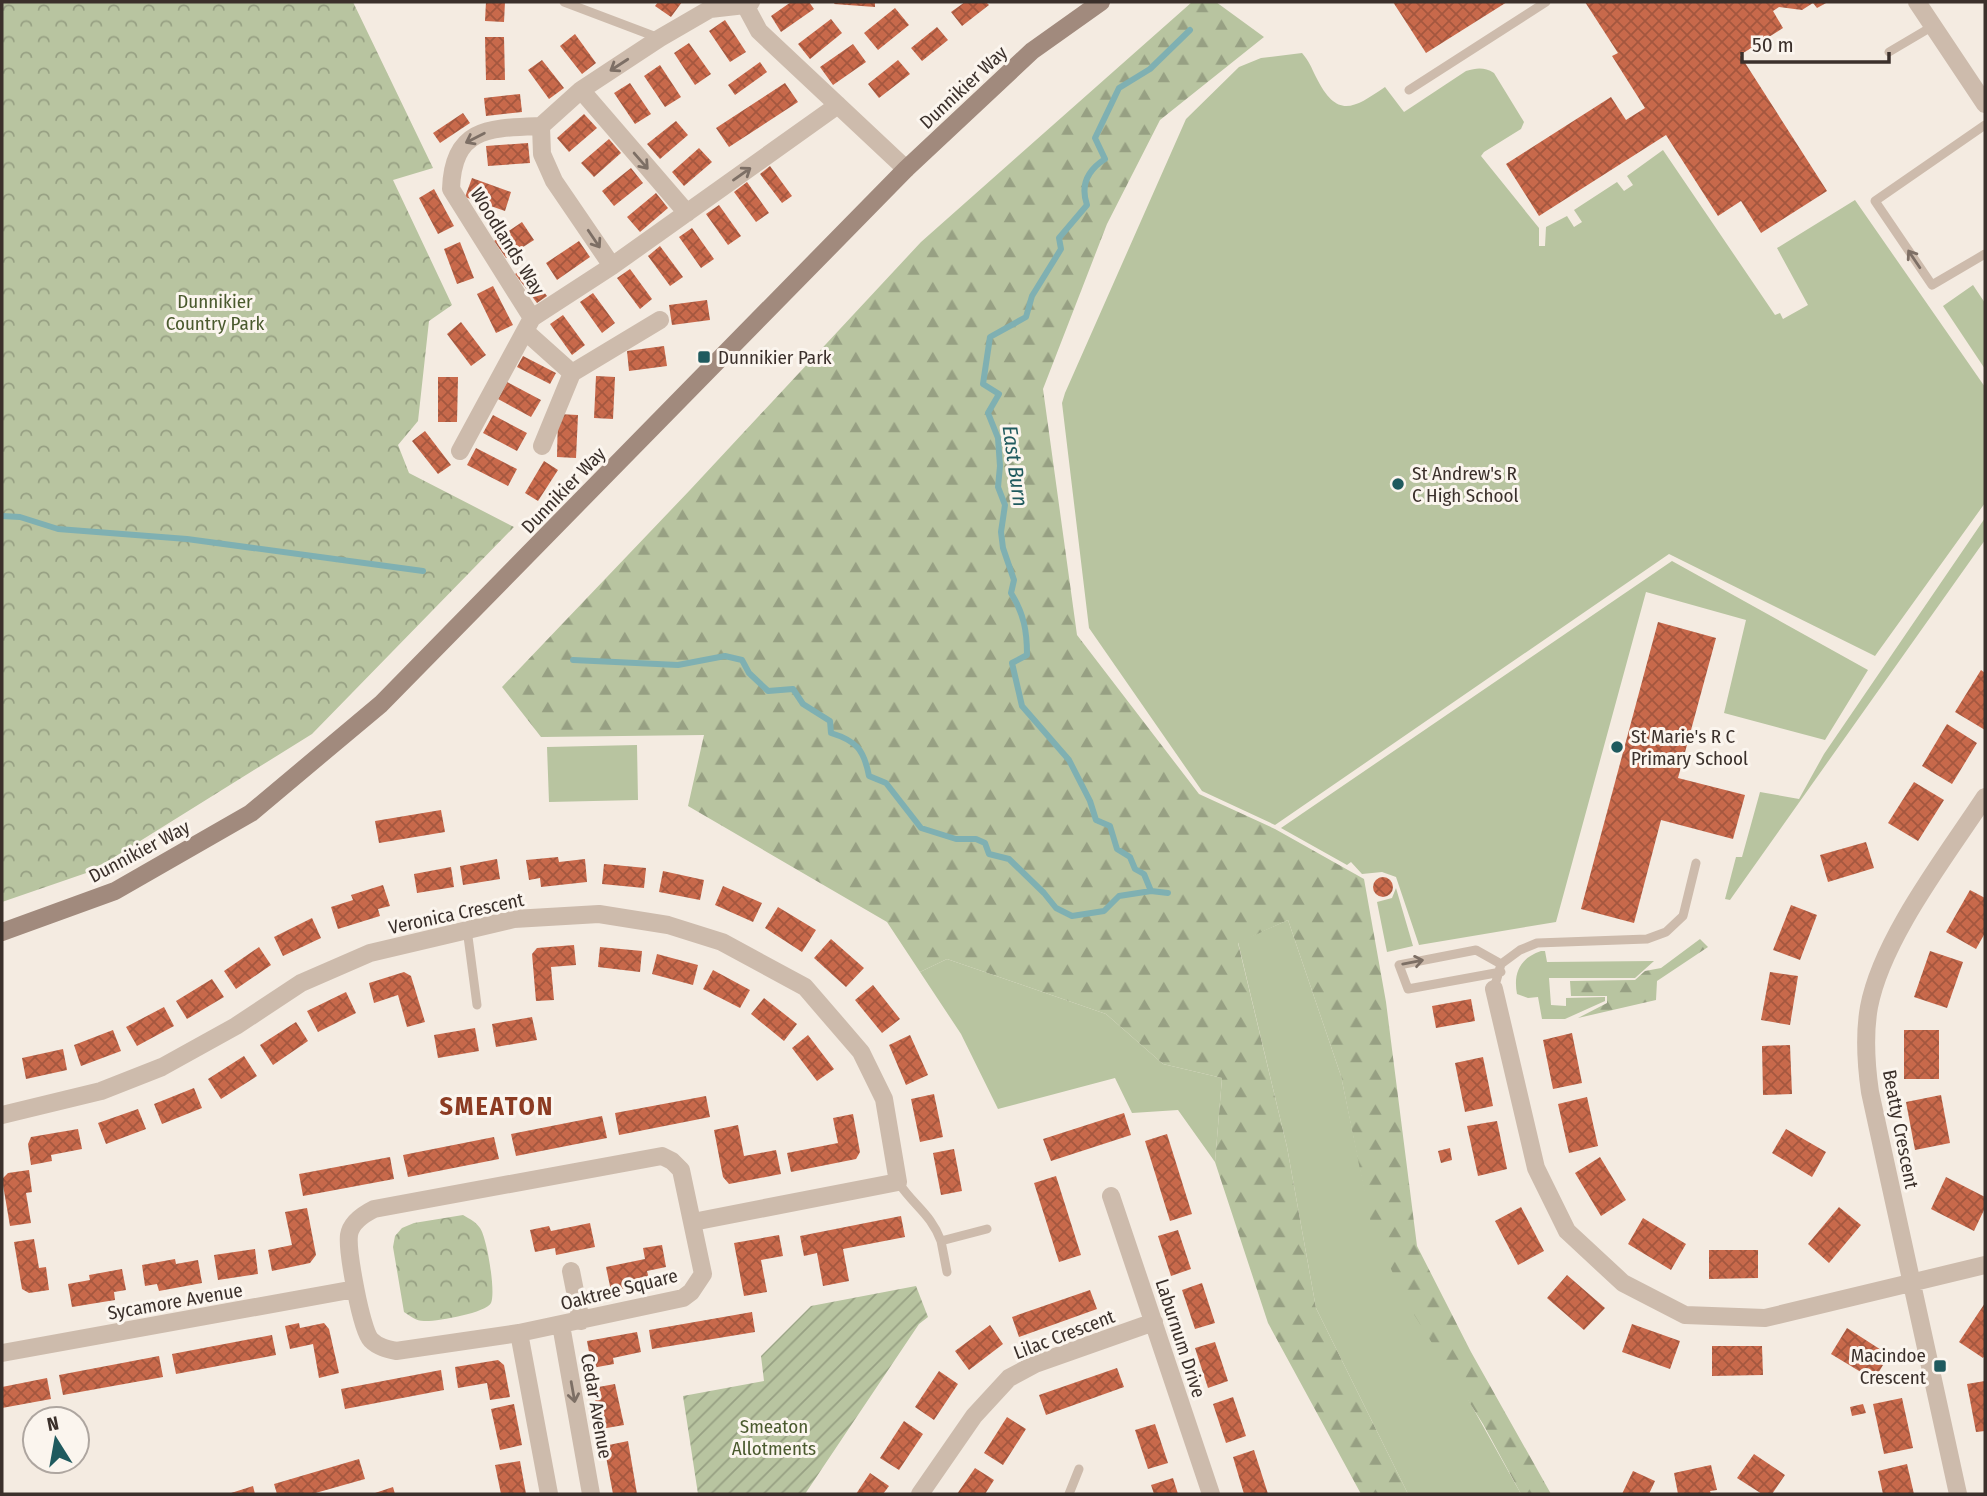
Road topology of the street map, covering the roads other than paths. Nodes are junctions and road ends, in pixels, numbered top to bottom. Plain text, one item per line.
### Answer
1 (564, 2) edge
2 (1101, 2) edge
3 (1546, 2) edge
4 (1917, 2) edge
5 (745, 3) edge
6 (1933, 26) junction
7 (660, 38) junction
8 (1889, 52) dead end
9 (581, 90) junction
10 (1409, 90) dead end
11 (1985, 104) edge
12 (838, 106) junction
13 (1985, 125) edge
14 (541, 126) junction
15 (906, 169) junction
16 (687, 213) junction
17 (1985, 254) edge
18 (612, 266) junction
19 (660, 320) dead end
20 (528, 325) junction
21 (572, 373) junction
22 (542, 446) dead end
23 (460, 451) dead end
24 (1985, 797) edge
25 (1696, 863) dead end
26 (467, 929) junction
27 (2, 932) edge
28 (1499, 975) junction
29 (477, 1005) dead end
30 (2, 1115) edge
31 (898, 1182) junction
32 (1111, 1196) dead end
33 (693, 1222) junction
34 (986, 1229) dead end
35 (941, 1241) junction
36 (1985, 1265) edge
37 (571, 1272) dead end
38 (947, 1272) dead end
39 (1911, 1283) junction
40 (355, 1289) junction
41 (581, 1321) junction
42 (1154, 1322) junction
43 (561, 1325) junction
44 (519, 1333) junction
45 (2, 1353) edge
46 (1079, 1469) dead end
47 (550, 1494) edge
48 (591, 1494) edge
49 (920, 1494) edge
50 (1069, 1494) edge
51 (1211, 1494) edge
52 (1958, 1494) edge

1 - 7 lane
2 - 15 main road, Dunnikier Way
3 - 10 lane
4 - 6 street
5 - 7 street
5 - 12 street
6 - 8 lane
6 - 11 street
7 -> 9 street
9 - 14 street
9 -> 16 street
12 - 15 street
16 -> 12 street
17 -> 13 lane
14 -> 18 street
14 -> 20 street, Woodlands Way
15 - 27 main road, Dunnikier Way
16 - 18 street
18 - 20 street
19 - 21 street
20 - 21 street, Woodlands Way
20 - 23 street
21 - 22 street
24 - 39 street, Beatty Crescent
25 - 28 lane
26 - 29 lane
26 - 30 street, Veronica Crescent
26 - 31 street, Veronica Crescent
28 -> 28 lane
28 - 39 street
31 - 33 street
31 - 35 lane
32 - 42 street, Laburnum Drive
33 - 40 street, Oaktree Square
33 - 41 street, Oaktree Square
34 - 35 lane
35 - 38 lane
36 - 39 street
37 - 41 street
39 - 52 street, Beatty Crescent
40 - 44 street, Oaktree Square
40 - 45 street, Sycamore Avenue
41 - 43 street, Oaktree Square
42 - 49 street, Lilac Crescent
42 - 51 street, Laburnum Drive
43 - 44 street, Oaktree Square
43 -> 48 street, Cedar Avenue
44 - 47 street
46 - 50 lane

